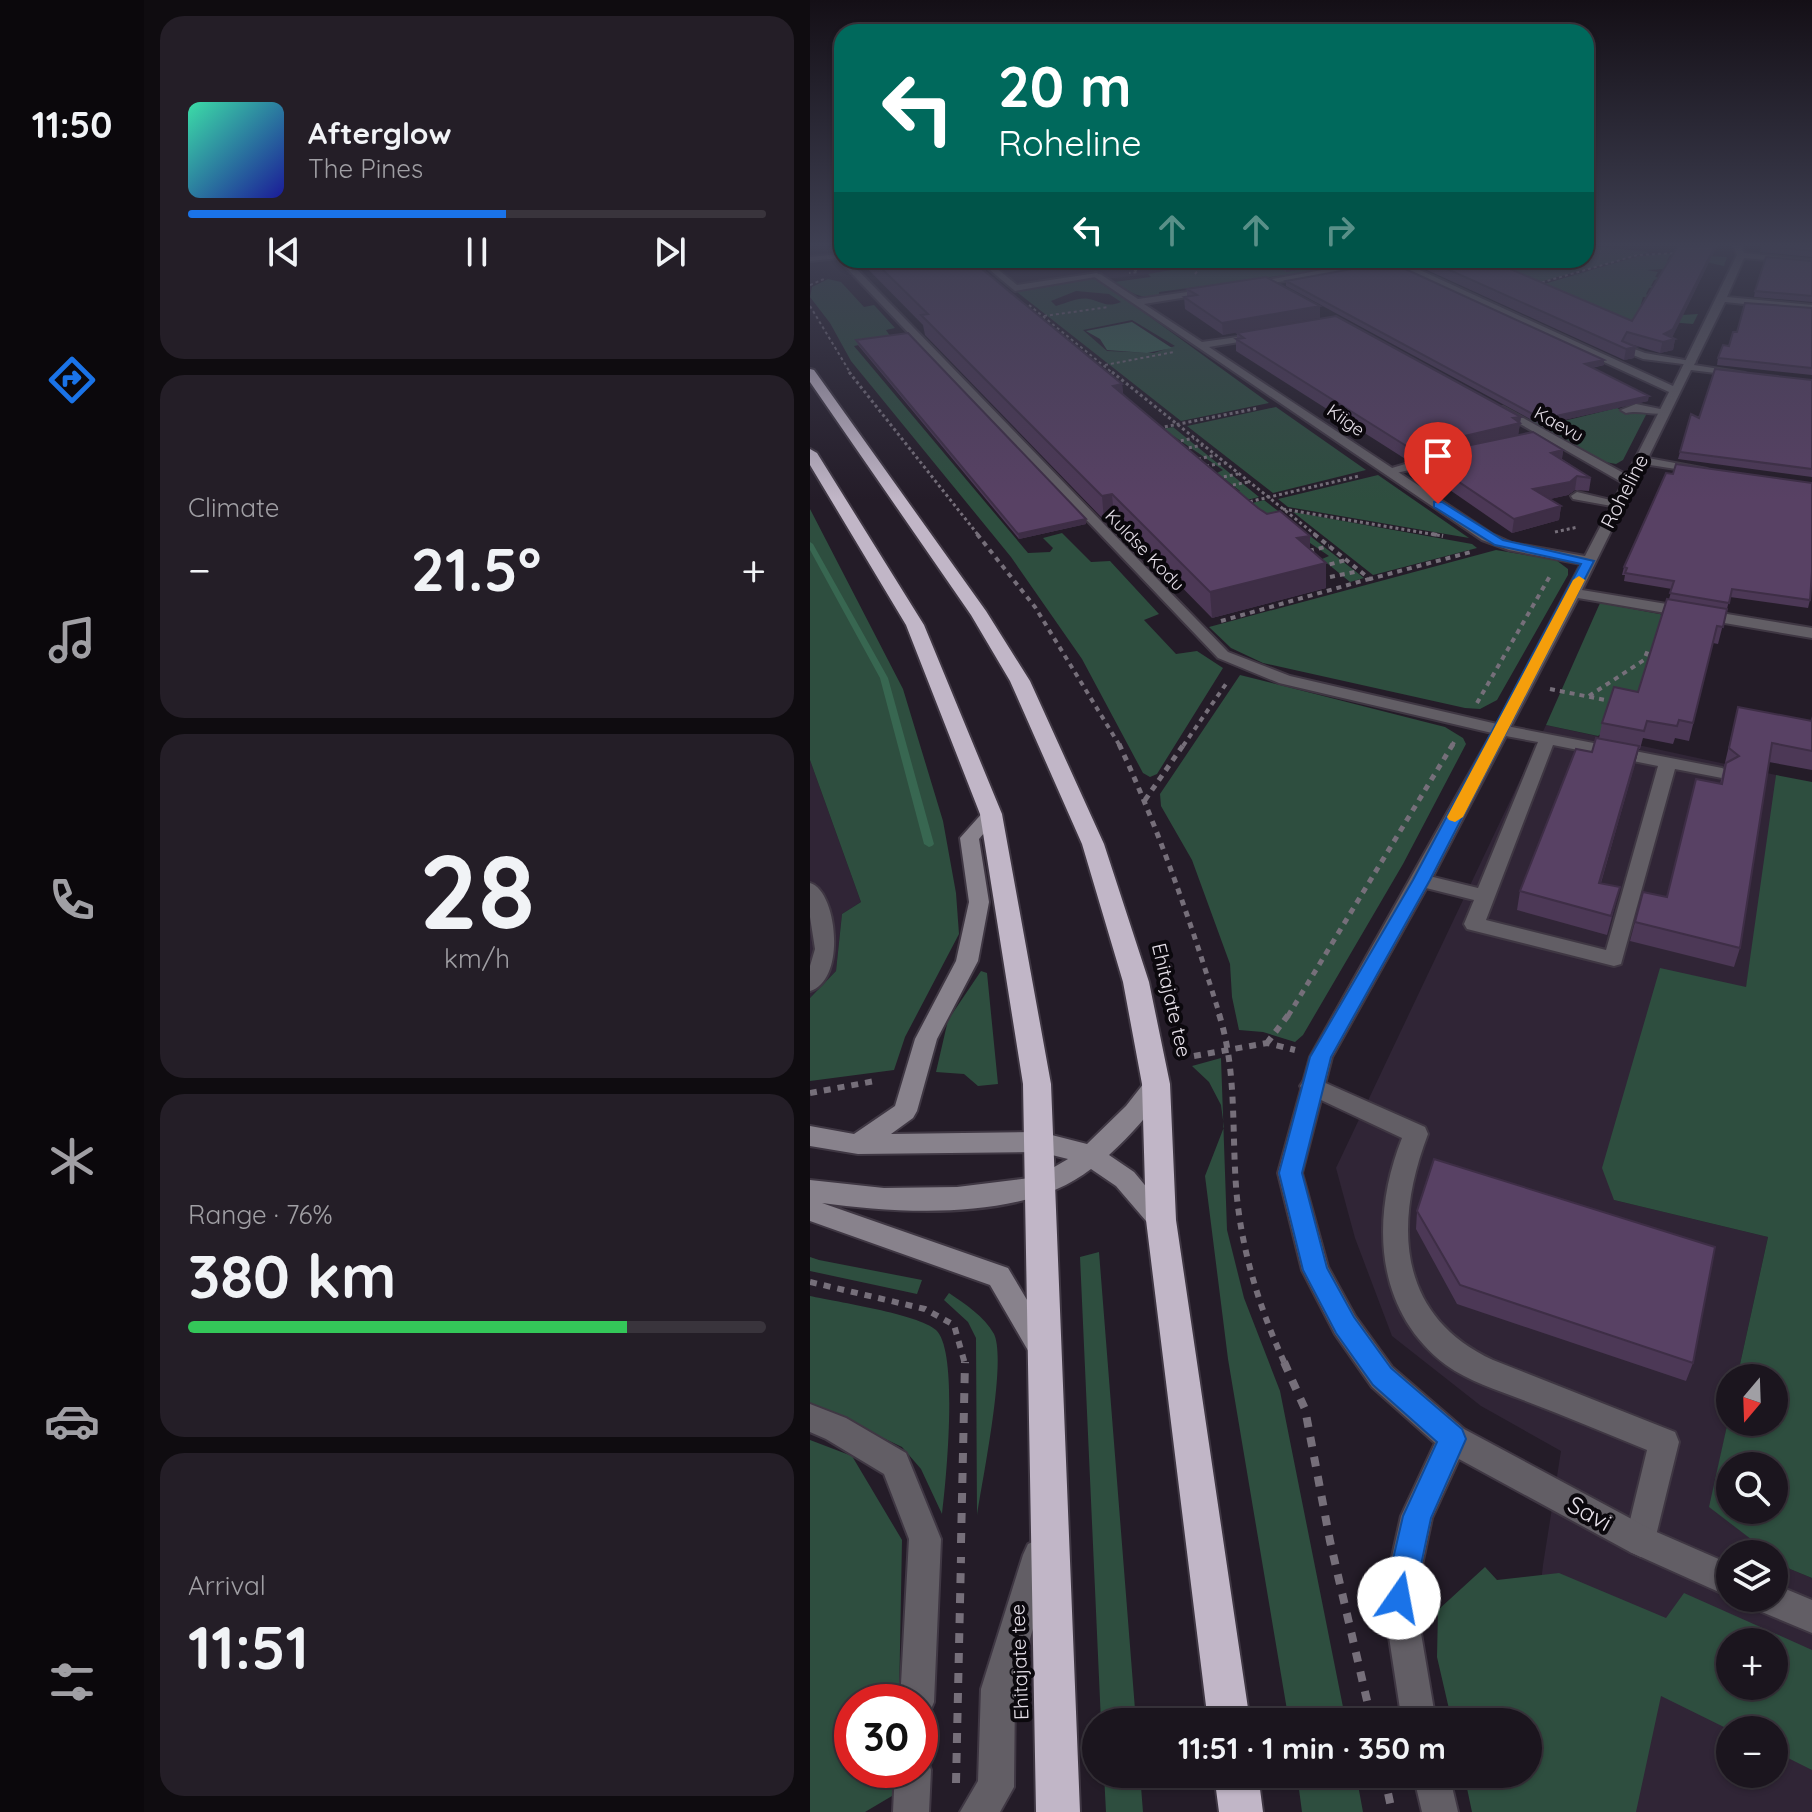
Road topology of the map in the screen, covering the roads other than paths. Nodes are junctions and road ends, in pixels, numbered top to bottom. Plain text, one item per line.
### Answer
1 (911, 331) edge
2 (1180, 331) edge
3 (1544, 331) edge
4 (1706, 331) edge
5 (1275, 333) edge
6 (1202, 345) junction
7 (1626, 349) edge
8 (1690, 364) junction
9 (810, 373) edge
10 (1751, 374) edge
11 (1675, 391) junction
12 (1490, 405) edge
13 (1626, 410) edge
14 (1665, 411) junction
15 (1546, 435) junction
16 (1532, 438) edge
17 (810, 453) edge
18 (1639, 460) junction
19 (1422, 463) edge
20 (1387, 470) junction
21 (1718, 471) edge
22 (1628, 481) junction
23 (1577, 496) edge
24 (1617, 503) junction
25 (1588, 561) junction
26 (1572, 593) junction
27 (1812, 633) edge
28 (1501, 730) junction
29 (1547, 740) junction
30 (1668, 763) junction
31 (1722, 773) edge
32 (991, 814) junction
33 (1421, 880) junction
34 (810, 889) edge
35 (1485, 896) junction
36 (810, 983) edge
37 (1156, 1084) junction
38 (1312, 1086) junction
39 (810, 1136) edge
40 (1040, 1142) junction
41 (858, 1144) junction
42 (1090, 1155) junction
43 (1043, 1186) junction
44 (810, 1191) edge
45 (810, 1210) edge
46 (1161, 1220) junction
47 (1045, 1352) junction
48 (810, 1418) edge
49 (1453, 1439) junction
50 (1048, 1524) junction
51 (1641, 1541) junction
52 (1716, 1575) edge
53 (1788, 1606) edge
54 (1812, 1617) edge
55 (918, 1684) edge
56 (1227, 1708) edge
57 (1417, 1708) edge
58 (912, 1788) edge
59 (1238, 1788) edge
60 (1434, 1788) edge
61 (911, 1812) edge
62 (978, 1812) edge
63 (1058, 1812) edge
64 (1241, 1812) edge
65 (1440, 1812) edge

1 - 28 street, Kuldse Kodu
2 - 6 street, Kiige
3 - 11 street
4 - 8 street, Roheline
5 - 6 street
6 - 20 street, Kiige
7 - 8 street
8 - 10 street
8 - 11 street, Roheline
9 - 37 highway, Ehitajate tee
11 - 14 street, Roheline
12 - 15 street, Kaevu
13 - 14 street
14 - 18 street, Roheline
15 - 16 street
15 - 22 street, Kaevu
17 - 32 highway, Ehitajate tee
18 - 21 street
18 - 22 street, Roheline
19 - 20 street
20 - 25 street, Kiige
22 - 24 street, Roheline
23 - 24 street
24 - 25 street, Roheline
25 - 26 street, Roheline
26 - 27 street
26 - 28 street, Roheline
28 - 29 street, Kuldse Kodu
28 - 33 street, Roheline
29 - 30 street, Kuldse Kodu
29 - 35 street
30 - 31 street, Kuldse Kodu
30 - 35 street
32 - 40 highway, Ehitajate tee
32 - 41 street
33 - 35 street
33 - 38 street, Roheline
34 - 36 street
37 - 42 street
37 - 46 highway, Ehitajate tee
38 - 49 street, Roheline
38 - 51 street
39 - 41 street
40 - 41 street
40 - 42 street
40 - 43 highway, Ehitajate tee
42 - 43 street
42 - 46 street
43 - 44 street
43 - 47 highway, Ehitajate tee
45 - 47 street
46 - 56 highway, Ehitajate tee
47 - 50 highway, Ehitajate tee
48 - 55 street
49 - 51 street, Savi
49 - 57 street
50 - 62 street
50 - 63 highway, Ehitajate tee
51 - 52 street, Savi
53 - 54 street
58 - 61 street
59 - 64 highway
60 - 65 street

